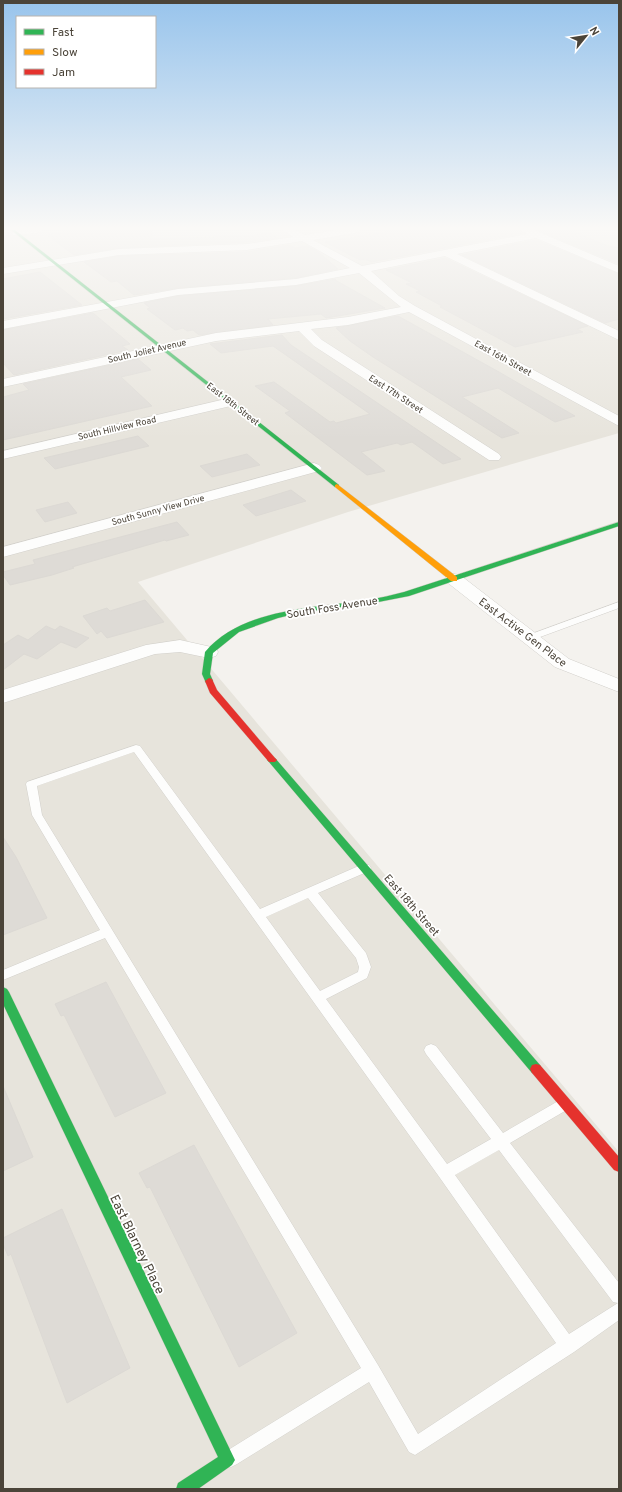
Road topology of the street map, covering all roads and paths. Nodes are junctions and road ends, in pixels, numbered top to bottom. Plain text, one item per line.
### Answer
1 (101, 300) edge
2 (137, 300) edge
3 (398, 300) edge
4 (544, 300) edge
5 (108, 305) junction
6 (412, 308) junction
7 (3, 325) edge
8 (301, 326) junction
9 (619, 336) edge
10 (163, 348) junction
11 (3, 382) edge
12 (230, 402) junction
13 (619, 422) edge
14 (3, 455) edge
15 (494, 457) dead end
16 (314, 468) junction
17 (619, 524) edge
18 (3, 552) edge
19 (454, 579) junction
20 (619, 605) edge
21 (529, 638) junction
22 (209, 652) junction
23 (619, 686) edge
24 (3, 697) edge
25 (365, 868) junction
26 (311, 893) junction
27 (258, 915) junction
28 (108, 932) junction
29 (3, 976) edge
30 (3, 992) edge
31 (317, 998) junction
32 (431, 1050) dead end
33 (566, 1104) junction
34 (500, 1141) junction
35 (619, 1166) edge
36 (445, 1173) junction
37 (619, 1296) edge
38 (619, 1311) edge
39 (568, 1346) junction
40 (372, 1372) junction
41 (227, 1460) junction
42 (184, 1489) edge

1 - 5 street, East 18th Street
2 - 5 street
3 - 6 street, East 16th Street
4 - 9 street
5 - 7 street
5 - 10 street, East 18th Street
6 - 8 street, South Joliet Avenue
6 - 13 street, East 16th Street
8 - 10 street, South Joliet Avenue
8 - 15 street, East 17th Street
10 - 11 street, South Joliet Avenue
10 - 12 street, East 18th Street
12 - 14 street, South Hillview Road
12 - 16 street, East 18th Street
16 - 18 street, South Sunny View Drive
16 - 19 street, East 18th Street
17 - 19 street, South Foss Avenue
19 - 21 street, East Active Gen Place
19 - 22 street, South Foss Avenue
20 - 21 lane
21 - 23 street, East Active Gen Place
22 - 24 street
22 - 25 street, East 18th Street
25 - 26 lane
25 - 33 street, East 18th Street
26 - 27 lane
26 - 31 lane
27 - 28 lane
27 - 31 lane
28 - 29 lane
28 - 40 lane
30 - 41 street, East Blarney Place
31 - 36 lane
32 - 34 lane
33 - 34 lane
33 - 35 street, East 18th Street
34 - 36 lane
34 - 37 lane
36 - 39 lane
38 - 39 lane
39 - 40 lane
40 - 41 lane
41 - 42 street

